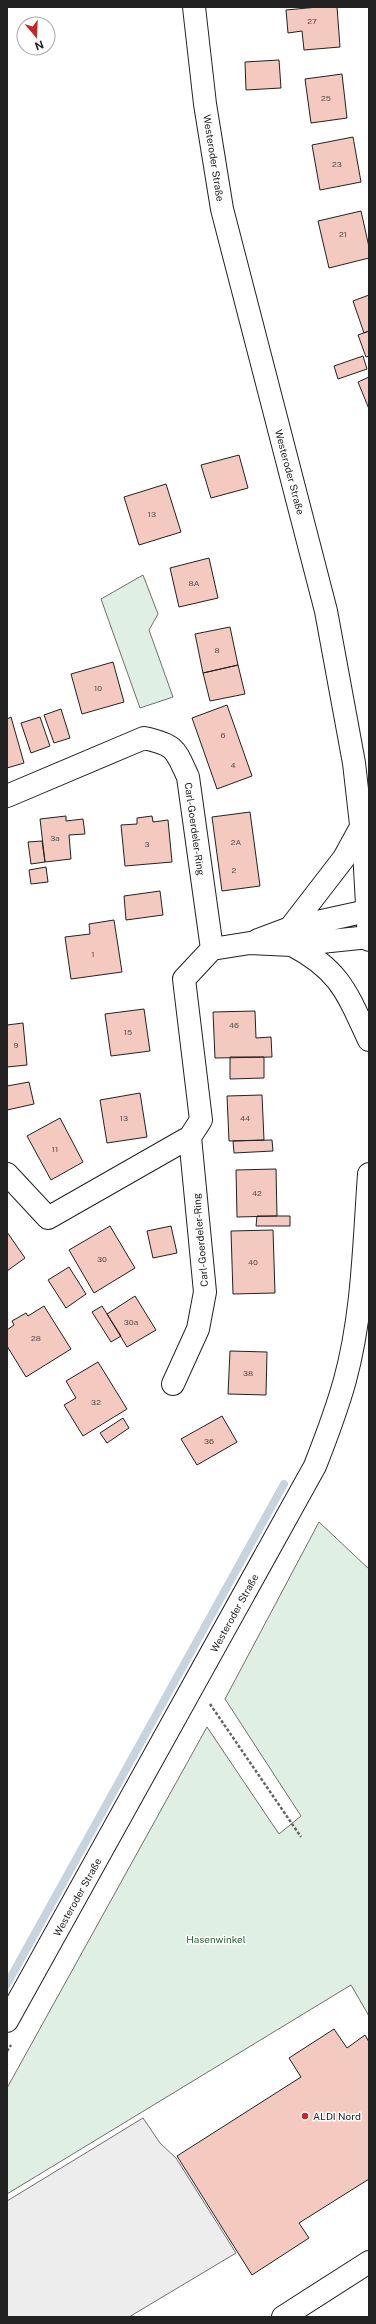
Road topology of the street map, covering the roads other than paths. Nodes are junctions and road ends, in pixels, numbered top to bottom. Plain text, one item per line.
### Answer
1 (194, 7) edge
2 (7, 796) edge
3 (361, 826) junction
4 (367, 911) junction
5 (291, 937) junction
6 (369, 937) edge
7 (369, 940) edge
8 (212, 949) junction
9 (369, 1040) edge
10 (190, 1137) junction
11 (7, 1174) edge
12 (369, 1174) edge
13 (173, 1384) dead end
14 (7, 2021) edge
15 (369, 2262) edge
16 (283, 2317) edge

1 - 3 street, Westeroder Straße
2 - 8 street, Carl-Goerdeler-Ring
3 - 4 street, Westeroder Straße
3 - 5 street
4 - 5 street
4 - 6 street, Westeroder Straße
5 - 6 street
5 - 8 street
5 - 9 street
6 - 7 street, Westeroder Straße
8 - 10 street
10 - 11 street
10 - 13 street, Carl-Goerdeler-Ring
12 - 14 street, Westeroder Straße
15 - 16 street

